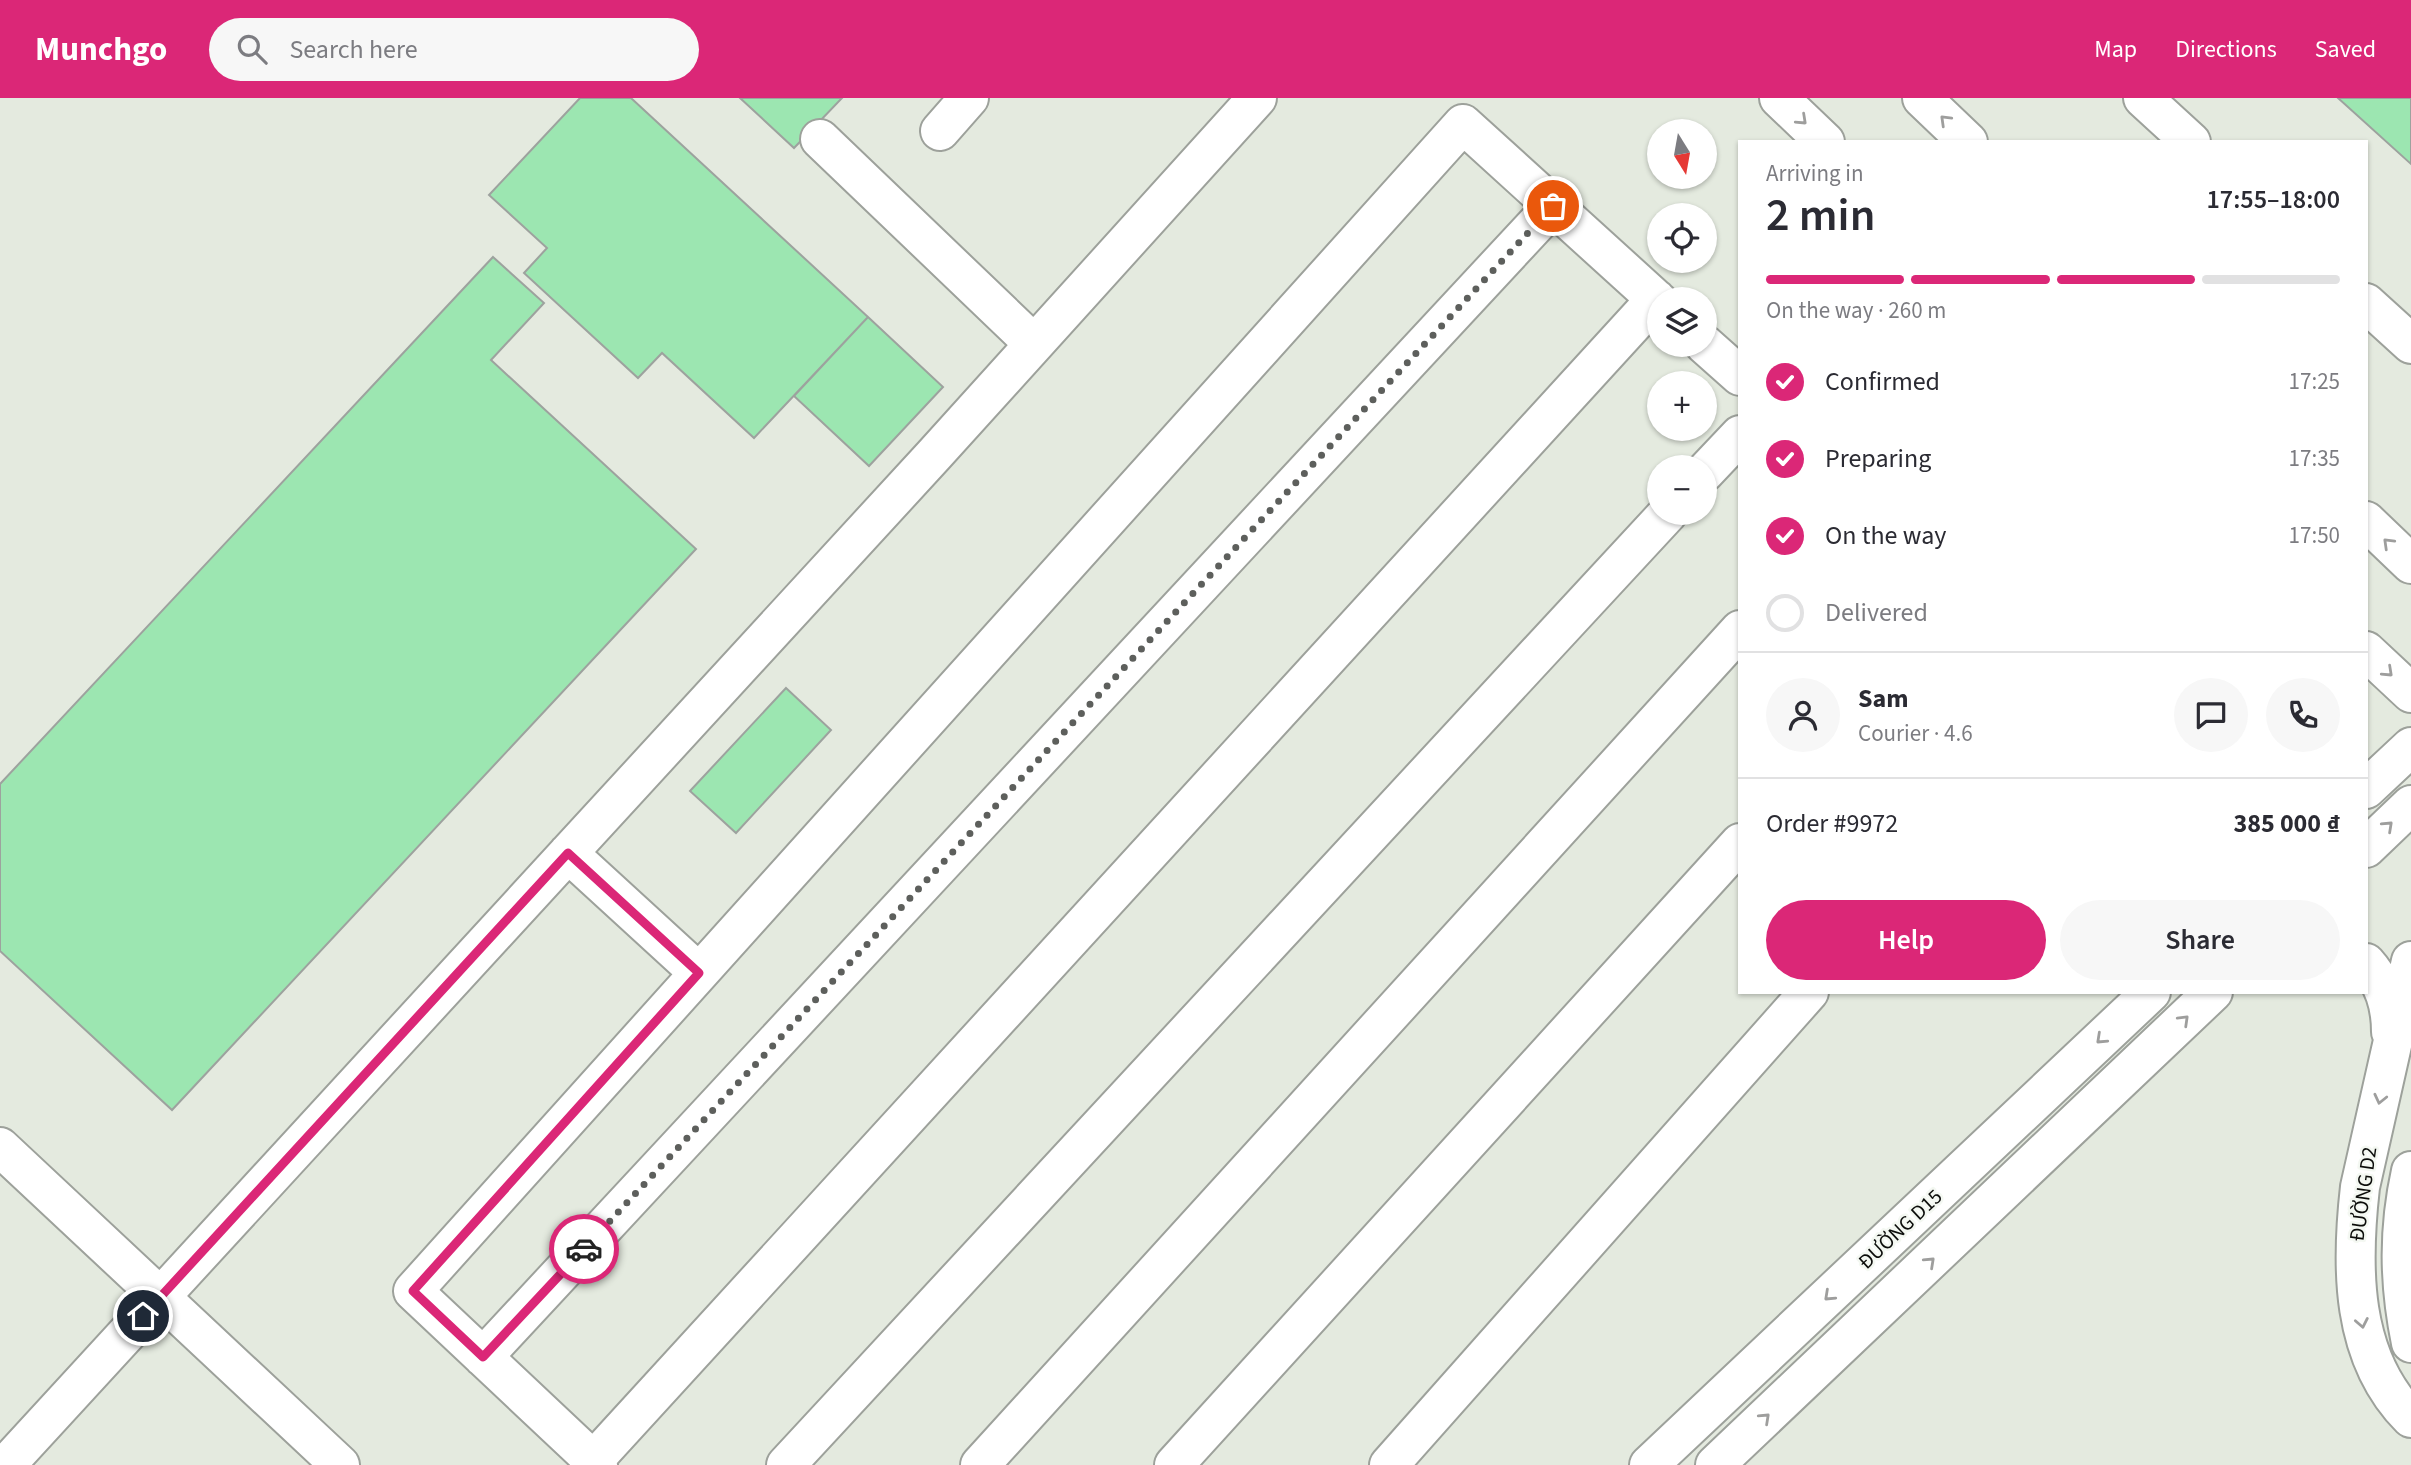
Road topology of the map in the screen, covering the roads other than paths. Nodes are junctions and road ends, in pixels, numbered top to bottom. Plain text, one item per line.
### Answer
1 (969, 98) edge
2 (1257, 98) edge
3 (1779, 98) edge
4 (1922, 98) edge
5 (2143, 98) edge
6 (940, 131) dead end
7 (820, 139) dead end
8 (1823, 140) edge
9 (1966, 140) edge
10 (2189, 140) edge
11 (1553, 206) junction
12 (1647, 292) edge
13 (2368, 305) edge
14 (1647, 312) edge
15 (1034, 344) junction
16 (2411, 344) edge
17 (1717, 356) edge
18 (1738, 374) edge
19 (1738, 437) edge
20 (1717, 459) edge
21 (2368, 523) edge
22 (1657, 525) edge
23 (2411, 564) edge
24 (1738, 632) edge
25 (2368, 652) edge
26 (2411, 693) edge
27 (2411, 747) edge
28 (2368, 787) edge
29 (2411, 805) edge
30 (1738, 845) edge
31 (2368, 846) edge
32 (568, 853) junction
33 (2411, 961) edge
34 (2368, 966) edge
35 (699, 973) junction
36 (1807, 994) edge
37 (2149, 994) edge
38 (2211, 994) edge
39 (2390, 1051) junction
40 (0, 1147) edge
41 (2411, 1171) edge
42 (160, 1297) junction
43 (2411, 1343) edge
44 (483, 1357) junction
45 (2411, 1418) edge
46 (595, 1463) edge
47 (6, 1465) edge
48 (340, 1465) edge
49 (786, 1465) edge
50 (980, 1465) edge
51 (1174, 1465) edge
52 (1389, 1465) edge
53 (1650, 1465) edge
54 (1715, 1465) edge

1 - 6 street
2 - 15 street
3 -> 8 street
9 -> 4 street
5 - 10 street
7 - 15 street
11 - 12 street
11 - 35 street
11 - 44 street
13 - 16 street
14 - 46 street
15 - 32 street
17 - 18 street
19 - 20 street
23 -> 21 street
22 - 49 street
24 - 50 street
25 -> 26 street
27 - 28 street
31 -> 29 street
30 - 51 street
32 - 35 street
32 - 42 street
33 - 39 street, ĐƯỜNG D2
34 - 39 street
35 - 44 street
36 - 52 street
37 -> 53 street, ĐƯỜNG D15
54 -> 38 street, ĐƯỜNG D15
39 -> 45 street, ĐƯỜNG D2
40 - 42 street
41 - 43 street, ĐƯỜNG D2
42 - 47 street
42 - 48 street
44 - 46 street

